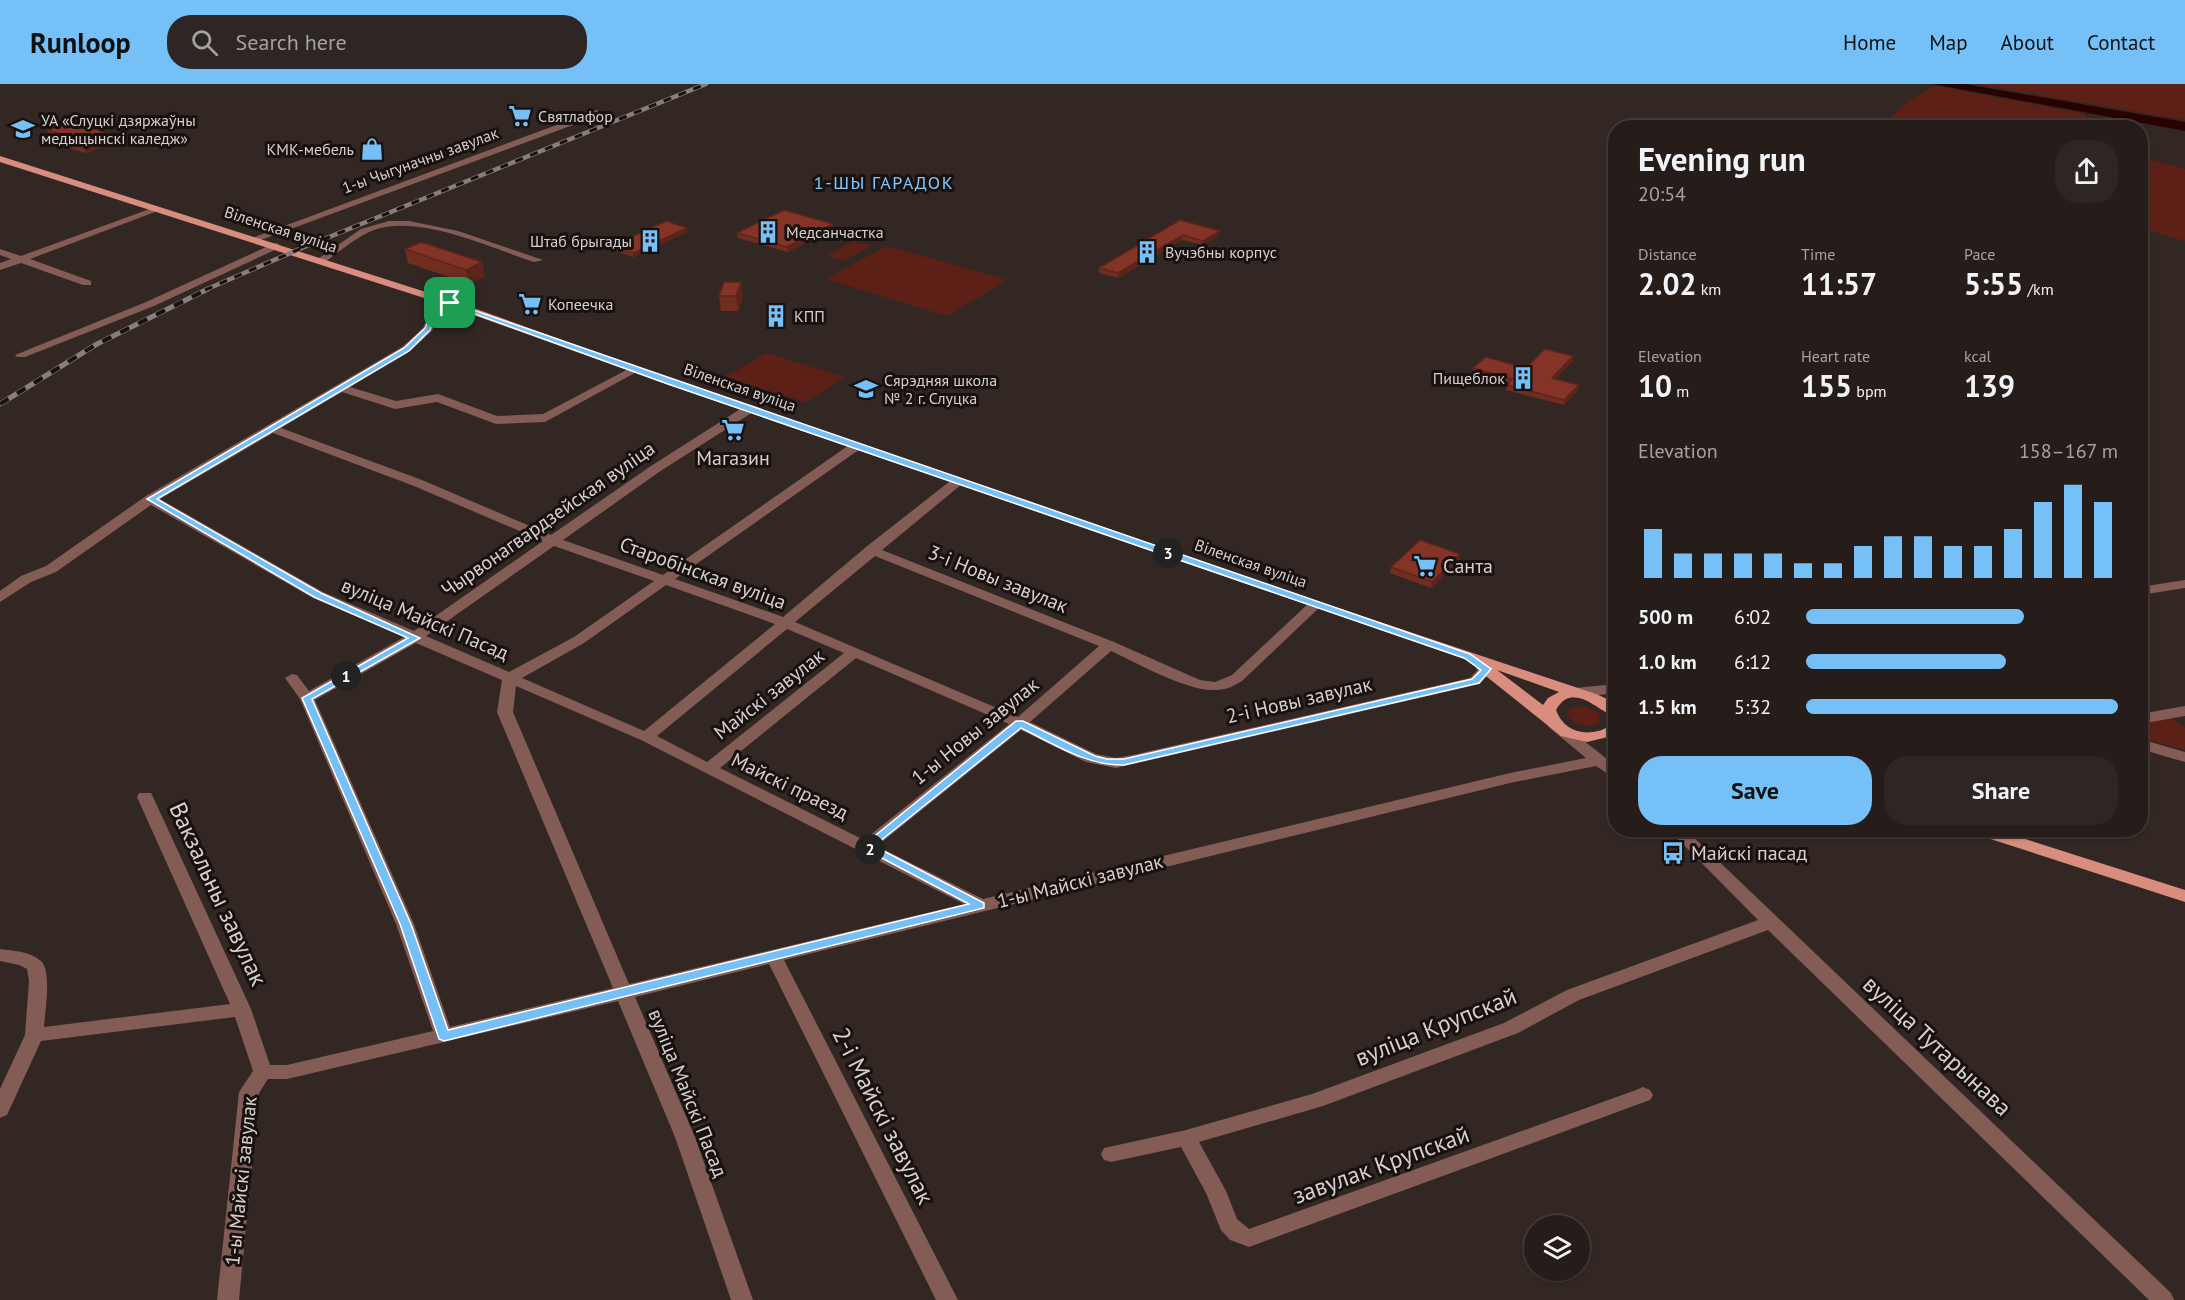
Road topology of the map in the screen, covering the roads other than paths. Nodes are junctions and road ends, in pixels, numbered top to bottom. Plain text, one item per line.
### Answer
1 (597, 112) dead end
2 (0, 159) edge
3 (158, 208) junction
4 (254, 238) junction
5 (275, 246) junction
6 (0, 252) edge
7 (20, 259) junction
8 (538, 260) dead end
9 (320, 261) junction
10 (0, 267) edge
11 (87, 282) dead end
12 (450, 303) junction
13 (21, 355) dead end
14 (636, 369) junction
15 (342, 388) junction
16 (749, 409) junction
17 (274, 429) junction
18 (856, 446) junction
19 (958, 481) junction
20 (151, 499) junction
21 (553, 541) junction
22 (871, 550) junction
23 (666, 580) junction
24 (2185, 584) edge
25 (2148, 590) edge
26 (0, 598) edge
27 (1315, 605) junction
28 (783, 622) junction
29 (415, 638) junction
30 (1109, 645) junction
31 (855, 652) junction
32 (1467, 656) junction
33 (1486, 669) junction
34 (292, 678) dead end
35 (510, 678) junction
36 (1608, 689) edge
37 (1575, 693) junction
38 (307, 698) junction
39 (1608, 705) edge
40 (2185, 711) edge
41 (2148, 718) edge
42 (1553, 721) junction
43 (1020, 723) junction
44 (1608, 734) edge
45 (646, 737) junction
46 (2148, 746) edge
47 (2185, 757) edge
48 (1600, 760) junction
49 (1116, 763) joint
50 (1608, 767) edge
51 (708, 769) junction
52 (145, 797) dead end
53 (1684, 837) edge
54 (2003, 837) edge
55 (866, 847) junction
56 (2185, 896) edge
57 (980, 905) junction
58 (1770, 923) junction
59 (0, 955) edge
60 (773, 955) junction
61 (624, 992) junction
62 (242, 1009) junction
63 (34, 1035) junction
64 (444, 1036) junction
65 (262, 1072) junction
66 (1643, 1095) dead end
67 (0, 1110) edge
68 (1186, 1138) junction
69 (1112, 1154) dead end
70 (228, 1300) edge
71 (742, 1300) edge
72 (947, 1300) edge
73 (2163, 1300) edge

1 - 4 street, 1-ы Чыгуначны завулак
2 - 3 main road, Віленская вуліца
3 - 4 main road, Віленская вуліца
3 - 7 street
4 - 5 main road, Віленская вуліца
5 - 9 main road, Віленская вуліца
5 - 13 street
6 - 7 street
7 - 10 street
7 - 11 street
8 - 9 street
9 - 12 main road, Віленская вуліца
12 - 14 main road, Віленская вуліца
12 - 15 street
14 - 15 street
14 - 16 main road, Віленская вуліца
15 - 17 street
16 - 18 main road, Віленская вуліца
16 - 21 street, Чырвонагвардзейская вуліца
17 - 20 street
17 - 21 street, Старобінская вуліца
18 - 19 main road, Віленская вуліца
18 - 23 street
19 - 22 street
19 - 27 main road, Віленская вуліца
20 - 26 street
20 - 29 street, вуліца Майскі Пасад
21 - 23 street, Старобінская вуліца
21 - 29 street, Чырвонагвардзейская вуліца
22 - 28 street
22 - 30 street, 3-і Новы завулак
23 - 28 street, Старобінская вуліца
23 - 35 street
24 - 25 street
27 - 30 street, 3-і Новы завулак
27 - 32 main road, Віленская вуліца
28 - 31 street, Старобінская вуліца
28 - 45 street
29 - 35 street, вуліца Майскі Пасад
29 - 38 street, Чырвонагвардзейская вуліца
30 - 43 street, 1-ы Новы завулак
31 - 43 street, Старобінская вуліца
31 - 51 street, Майскі завулак
32 - 33 main road, Віленская вуліца
32 - 37 main road, Віленская вуліца
33 - 42 main road, Віленская вуліца
33 - 49 street, 2-і Новы завулак
34 - 38 street
35 - 45 street, Майскі праезд
35 - 61 street, вуліца Майскі Пасад
36 - 37 street
37 - 39 main road, Віленская вуліца
37 - 42 main road
38 - 64 street
40 - 41 street
42 - 44 main road, Віленская вуліца
42 - 48 street
43 - 49 street, Старобінская вуліца
43 - 55 street, 1-ы Новы завулак
45 - 51 street, Майскі праезд
46 - 47 street
48 - 50 street
48 - 57 street, 1-ы Майскі завулак
51 - 55 street, Майскі праезд
52 - 62 street, Вакзальны завулак
53 - 58 street, вуліца Тутарынава
54 - 56 main road
55 - 57 street, Майскі праезд
57 - 60 street, 1-ы Майскі завулак
58 - 68 street, вуліца Крупскай
58 - 73 street, вуліца Тутарынава
59 - 63 street
60 - 61 street, 1-ы Майскі завулак
60 - 72 street, 2-і Майскі завулак
61 - 64 street, 1-ы Майскі завулак
61 - 71 street, вуліца Майскі Пасад
62 - 63 street, Вакзальны завулак
62 - 65 street
63 - 67 street
64 - 65 street, 1-ы Майскі завулак
65 - 70 street, 1-ы Майскі завулак
66 - 68 street, завулак Крупскай
68 - 69 street, вуліца Крупскай

